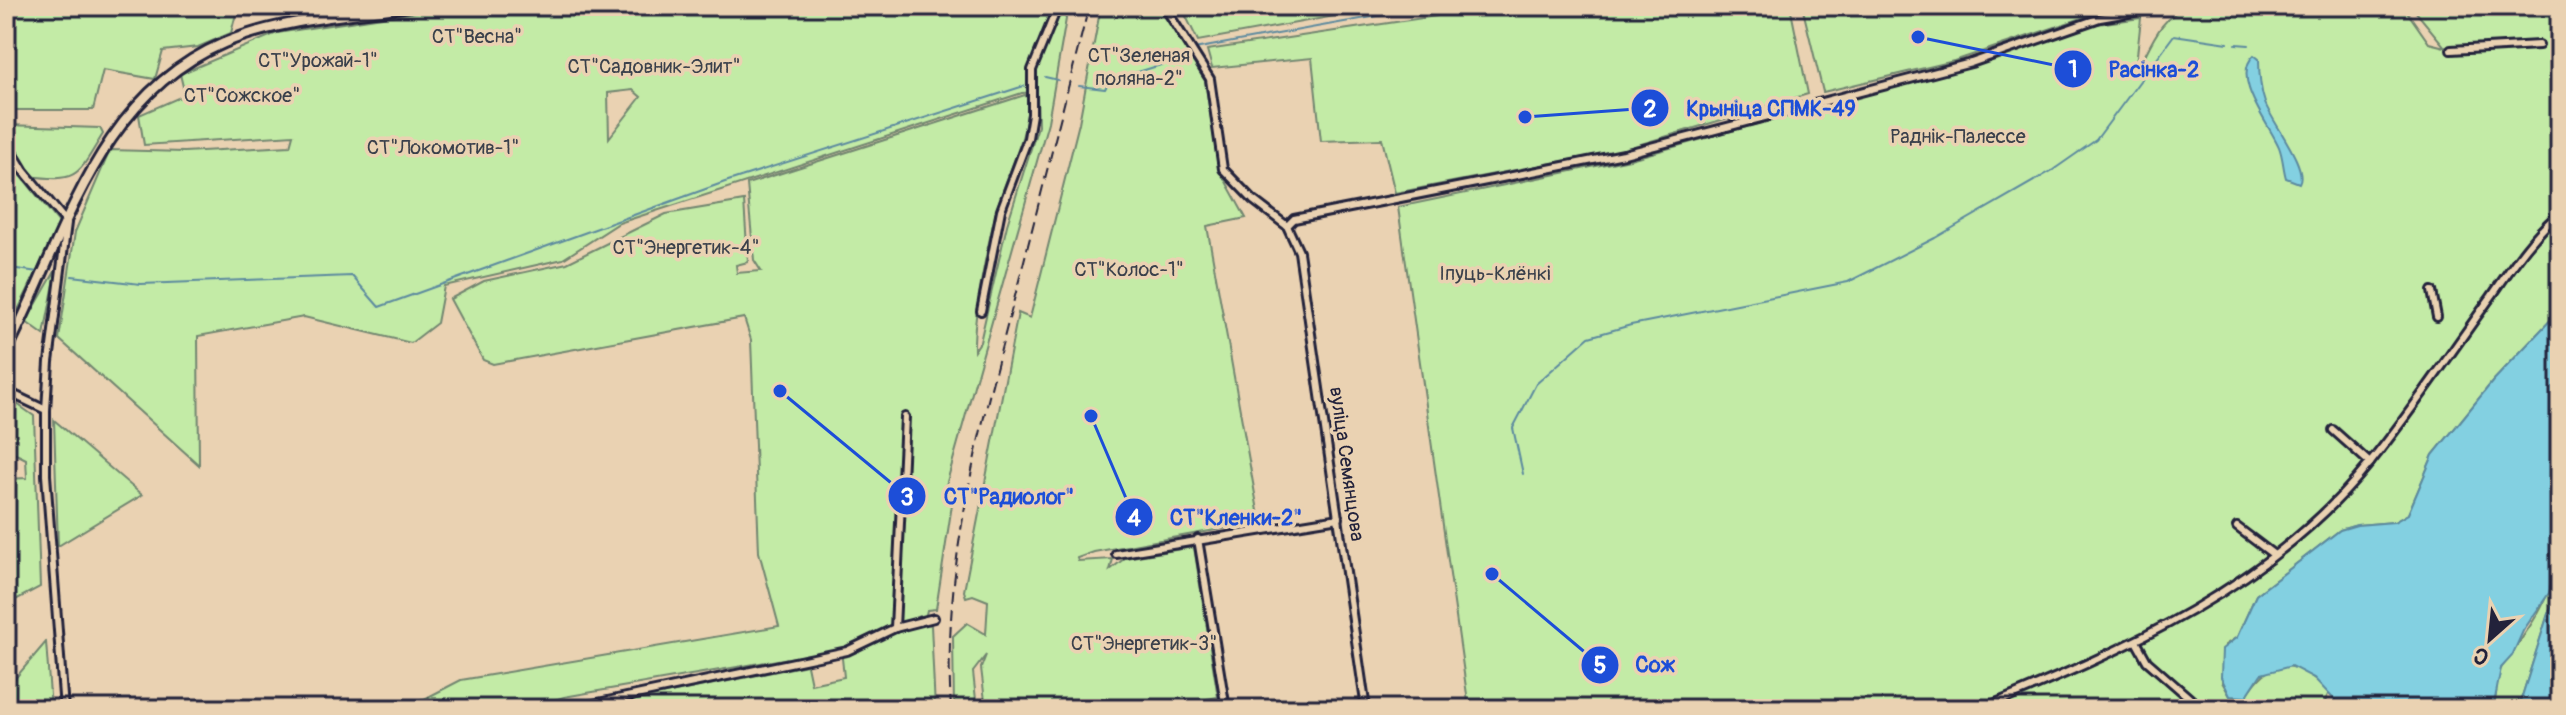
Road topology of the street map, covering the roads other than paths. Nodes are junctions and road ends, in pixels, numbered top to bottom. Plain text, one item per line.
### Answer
1 (409, 6) edge
2 (1058, 6) edge
3 (1164, 6) edge
4 (2165, 7) edge
5 (2539, 45) dead end
6 (2451, 50) dead end
7 (6, 141) edge
8 (2560, 213) edge
9 (67, 223) junction
10 (1287, 226) junction
11 (2432, 291) dead end
12 (981, 311) dead end
13 (2437, 317) dead end
14 (6, 352) edge
15 (6, 391) edge
16 (46, 410) junction
17 (905, 417) dead end
18 (2333, 430) dead end
19 (2370, 463) junction
20 (1339, 518) junction
21 (2237, 527) dead end
22 (1198, 539) junction
23 (1116, 554) dead end
24 (2274, 555) junction
25 (934, 618) dead end
26 (895, 628) junction
27 (2137, 643) junction
28 (64, 709) edge
29 (569, 709) edge
30 (1226, 709) edge
31 (1366, 709) edge
32 (1981, 709) edge
33 (2202, 709) edge

1 - 9 street
2 - 12 street
3 - 10 street
4 - 10 street
5 - 6 street
7 - 9 street
8 - 19 street
9 - 14 street
9 - 16 street
10 - 20 street, вуліца Семянцова
11 - 13 street
15 - 16 street
16 - 28 street
17 - 26 street
18 - 19 street
19 - 24 street
20 - 22 street
20 - 31 street, вуліца Семянцова
21 - 24 street
22 - 23 street
22 - 30 street
24 - 27 street
25 - 26 street
26 - 29 street
27 - 32 street
27 - 33 street

